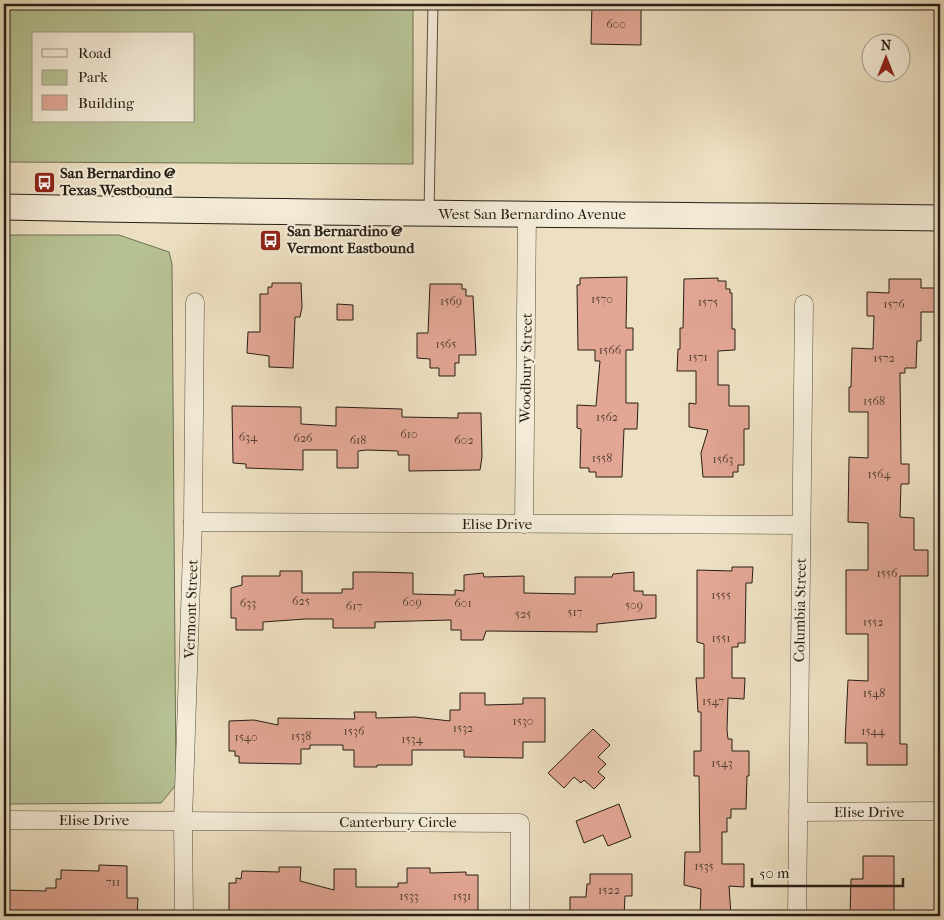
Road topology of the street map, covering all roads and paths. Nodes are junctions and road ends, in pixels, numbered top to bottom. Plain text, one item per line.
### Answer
1 (433, 4) edge
2 (4, 207) edge
3 (527, 213) junction
4 (429, 215) junction
5 (940, 218) edge
6 (195, 302) dead end
7 (804, 304) dead end
8 (193, 522) junction
9 (524, 524) junction
10 (801, 525) junction
11 (940, 811) edge
12 (798, 812) junction
13 (4, 820) edge
14 (183, 820) junction
15 (184, 916) edge
16 (520, 916) edge
17 (797, 916) edge

1 - 4 lane
2 - 4 main road, West San Bernardino Avenue
3 - 4 main road, West San Bernardino Avenue
3 - 5 main road, West San Bernardino Avenue
3 - 9 street, Woodbury Street
6 - 8 street, Vermont Street
7 - 10 street, Columbia Street
8 - 9 street, Elise Drive
8 - 14 street, Vermont Street
9 - 10 street, Elise Drive
10 - 12 street, Columbia Street
11 - 12 street, Elise Drive
12 - 17 street, Columbia Street
13 - 14 street, Elise Drive
14 - 15 street, Vermont Street
14 - 16 street, Canterbury Circle

